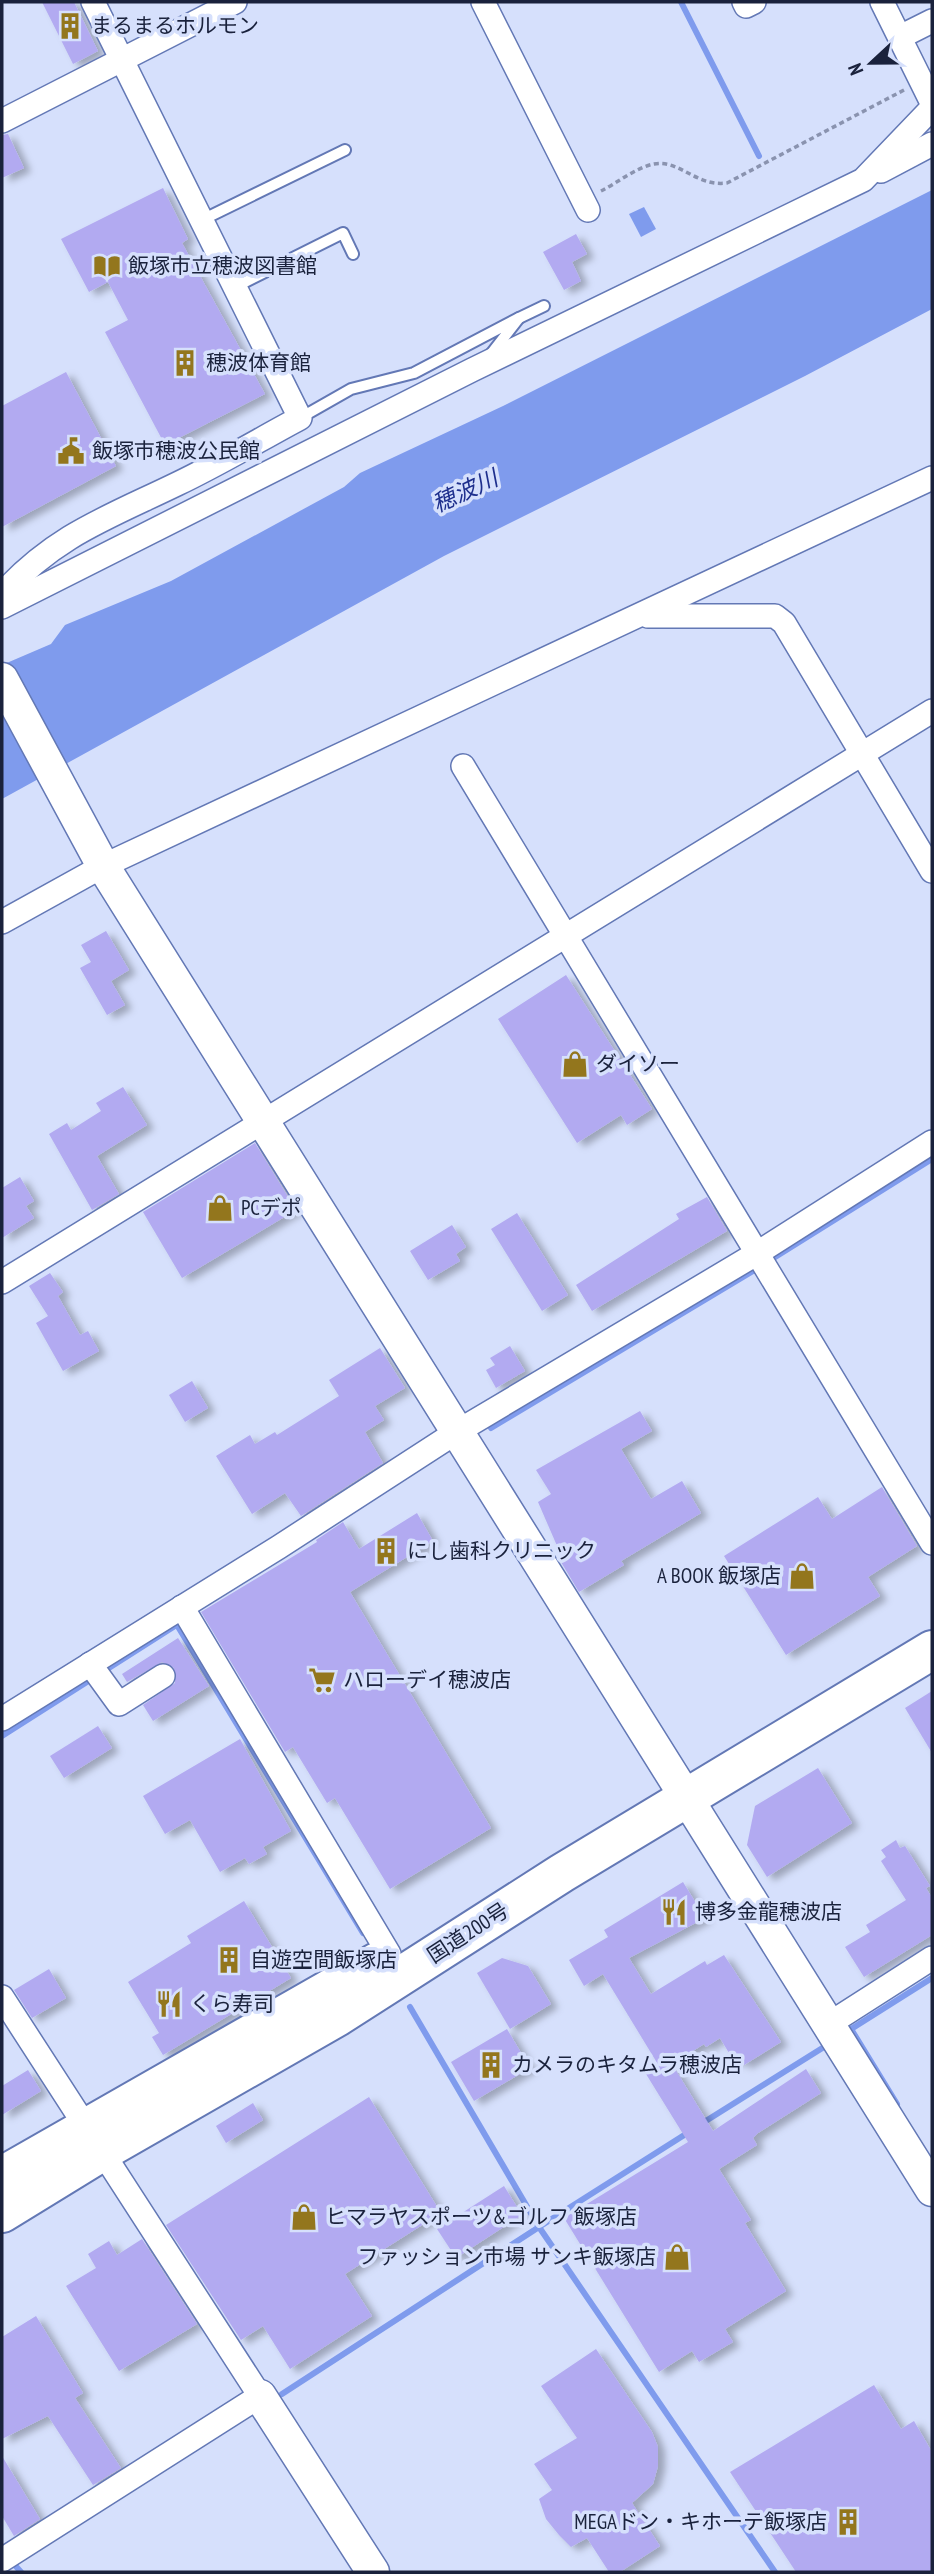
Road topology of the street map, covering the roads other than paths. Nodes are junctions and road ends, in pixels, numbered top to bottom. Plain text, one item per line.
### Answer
1 (93, 2) edge
2 (235, 2) edge
3 (484, 2) edge
4 (744, 2) edge
5 (754, 2) edge
6 (882, 2) edge
7 (932, 21) edge
8 (900, 37) junction
9 (122, 58) junction
10 (932, 105) edge
11 (2, 121) edge
12 (932, 144) edge
13 (345, 150) dead end
14 (863, 180) junction
15 (586, 205) road end
16 (202, 220) junction
17 (354, 254) dead end
18 (235, 287) junction
19 (544, 306) dead end
20 (519, 318) junction
21 (481, 366) junction
22 (300, 418) junction
23 (932, 478) edge
24 (2, 594) edge
25 (2, 607) edge
26 (642, 616) junction
27 (2, 679) edge
28 (932, 711) edge
29 (863, 755) junction
30 (463, 766) dead end
31 (103, 866) junction
32 (932, 871) edge
33 (2, 922) edge
34 (565, 939) junction
35 (264, 1124) junction
36 (932, 1142) edge
37 (756, 1254) junction
38 (2, 1282) edge
39 (455, 1433) junction
40 (932, 1543) edge
41 (181, 1607) junction
42 (932, 1621) edge
43 (932, 1650) edge
44 (96, 1672) junction
45 (163, 1676) dead end
46 (2, 1719) edge
47 (682, 1789) junction
48 (389, 1954) junction
49 (932, 1958) edge
50 (2, 1997) edge
51 (830, 2024) junction
52 (94, 2138) junction
53 (2, 2176) edge
54 (932, 2190) edge
55 (2, 2213) edge
56 (260, 2396) junction
57 (7, 2556) edge
58 (373, 2572) edge

1 - 9 street
2 - 9 street
3 - 15 street
4 - 5 street
6 - 8 street
7 - 8 street
8 - 10 street
9 - 11 street
9 - 16 street
10 - 14 street
12 - 14 street
13 - 16 lane
14 - 21 street
16 - 18 street
17 - 18 lane
18 - 22 street
19 - 20 lane
20 - 21 lane
20 - 22 lane
21 - 25 street
22 - 24 street
23 - 26 street
26 - 29 street
26 - 31 street
27 - 31 street
28 - 29 street
29 - 32 street
29 - 34 street
30 - 34 street
31 - 33 street
31 - 35 street
34 - 35 street
34 - 37 street
35 - 38 street
35 - 39 street
36 - 37 street
37 - 39 street
37 - 40 street
39 - 41 street
39 - 47 street
41 - 44 street
41 - 48 street
42 - 47 highway, 国道200号
43 - 47 highway, 国道200号
44 - 45 street
44 - 46 street
47 - 48 highway, 国道200号
47 - 51 street
47 - 52 highway, 国道200号
48 - 52 highway, 国道200号
49 - 51 street
50 - 52 street
51 - 54 street
52 - 53 highway, 国道200号
52 - 55 highway, 国道200号
52 - 56 street
56 - 57 street
56 - 58 street

